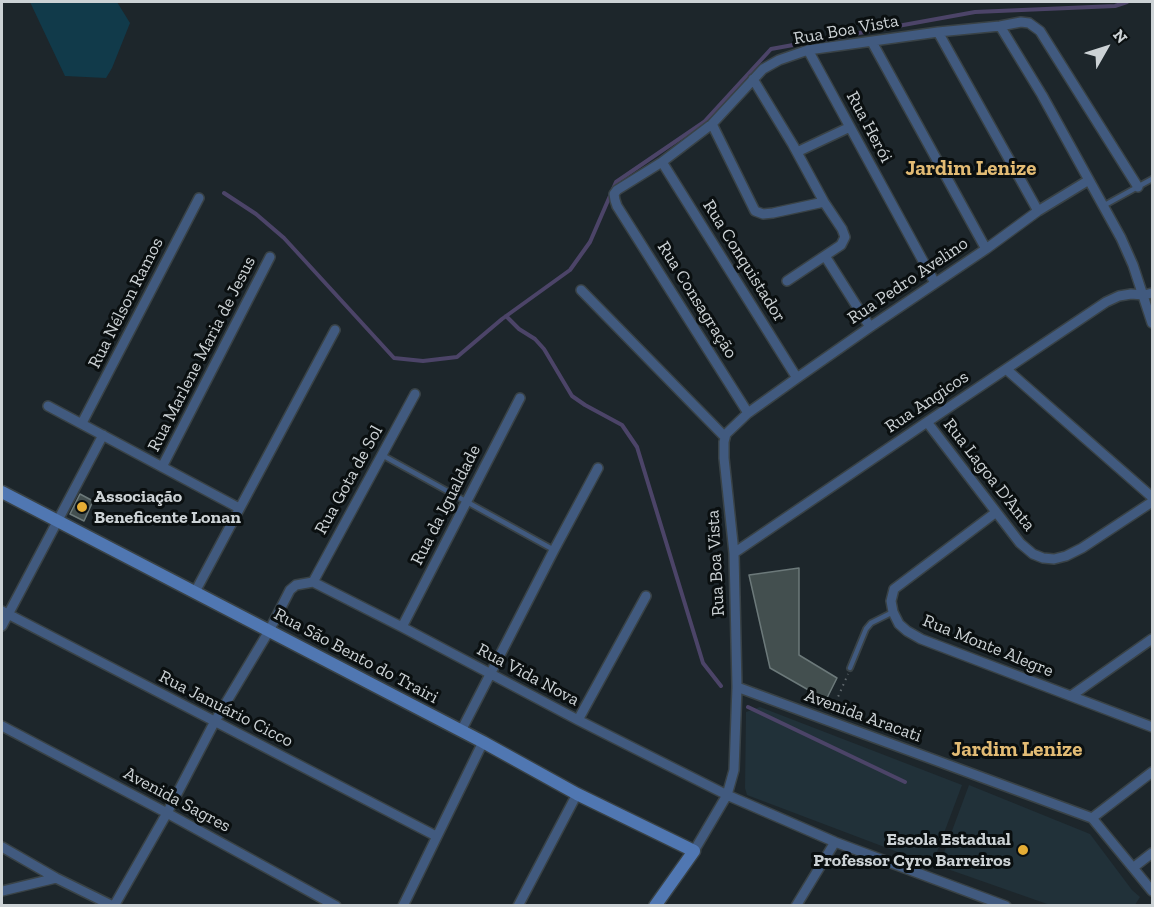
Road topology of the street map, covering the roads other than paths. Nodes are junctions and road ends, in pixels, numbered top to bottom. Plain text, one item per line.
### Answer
1 (1000, 26) junction
2 (938, 32) junction
3 (872, 42) junction
4 (808, 50) junction
5 (753, 79) junction
6 (712, 124) junction
7 (850, 127) junction
8 (797, 152) junction
9 (662, 162) junction
10 (1152, 179) edge
11 (1089, 180) junction
12 (1138, 187) junction
13 (199, 198) dead end
14 (824, 202) junction
15 (617, 206) joint
16 (1103, 206) junction
17 (1038, 212) junction
18 (986, 249) junction
19 (825, 256) junction
20 (270, 257) dead end
21 (787, 281) dead end
22 (934, 283) junction
23 (581, 290) dead end
24 (1148, 294) edge
25 (1152, 323) edge
26 (870, 327) junction
27 (335, 330) dead end
28 (1006, 369) junction
29 (796, 378) junction
30 (415, 394) dead end
31 (520, 398) dead end
32 (48, 406) dead end
33 (748, 413) junction
34 (927, 422) junction
35 (82, 423) junction
36 (103, 435) junction
37 (725, 437) junction
38 (382, 454) junction
39 (162, 467) junction
40 (598, 468) dead end
41 (2, 492) edge
42 (1152, 497) edge
43 (466, 501) junction
44 (1152, 502) edge
45 (239, 508) junction
46 (995, 513) junction
47 (57, 521) junction
48 (554, 550) junction
49 (734, 553) junction
50 (313, 582) junction
51 (195, 592) junction
52 (646, 596) dead end
53 (892, 612) junction
54 (5, 613) edge
55 (2, 626) edge
56 (402, 627) junction
57 (269, 631) junction
58 (1152, 639) edge
59 (850, 668) road end
60 (490, 674) junction
61 (737, 687) junction
62 (1071, 696) junction
63 (578, 720) junction
64 (215, 721) junction
65 (2, 726) edge
66 (1152, 727) edge
67 (461, 731) junction
68 (483, 742) junction
69 (1152, 772) edge
70 (577, 794) junction
71 (727, 795) junction
72 (167, 813) junction
73 (1092, 818) junction
74 (436, 836) junction
75 (835, 842) junction
76 (2, 848) edge
77 (694, 851) junction
78 (1152, 853) edge
79 (1134, 867) junction
80 (56, 878) junction
81 (2, 891) edge
82 (1152, 891) edge
83 (321, 902) edge
84 (114, 906) edge
85 (336, 906) edge
86 (403, 906) edge
87 (518, 906) edge
88 (655, 906) edge
89 (796, 906) edge
90 (1006, 906) edge

1 - 2 street, Rua Boa Vista
1 - 11 street
1 - 12 street, Rua Boa Vista
2 - 3 street, Rua Boa Vista
2 - 17 street
3 - 4 street, Rua Boa Vista
3 - 18 street
4 - 5 street, Rua Boa Vista
4 - 7 street, Rua Herói
5 - 6 street, Rua Boa Vista
5 - 8 street
6 - 9 street, Rua Boa Vista
6 - 14 street
7 - 8 street
7 - 22 street, Rua Herói
8 - 14 street
9 - 15 street, Rua Boa Vista
9 - 29 street, Rua Conquistador
10 - 12 lane
11 - 16 street
11 - 17 street, Rua Pedro Avelino
12 - 16 lane
13 - 35 street, Rua Nélson Ramos
14 - 19 street
15 - 33 street, Rua Consagração
16 - 24 street
17 - 18 street, Rua Pedro Avelino
18 - 22 street, Rua Pedro Avelino
19 - 21 street
19 - 26 street
20 - 39 street, Rua Marlene Maria de Jesus
22 - 26 street, Rua Pedro Avelino
23 - 37 street
24 - 25 street
24 - 28 street, Rua Angicos
26 - 29 street, Rua Pedro Avelino
27 - 45 street
28 - 34 street, Rua Angicos
28 - 42 street
29 - 33 street, Rua Pedro Avelino
30 - 38 street, Rua Gota de Sol
31 - 43 street, Rua da Igualdade
32 - 35 street
33 - 37 street
34 - 46 street, Rua Lagoa D'Anta
34 - 49 street, Rua Angicos
35 - 36 street
36 - 39 street
36 - 47 street
37 - 49 street, Rua Boa Vista
38 - 43 lane
38 - 50 street, Rua Gota de Sol
39 - 45 street
40 - 48 street
41 - 47 street, Rua São Bento do Trairi
43 - 48 lane
43 - 56 street, Rua da Igualdade
44 - 46 street, Rua Lagoa D'Anta
45 - 51 street
46 - 53 street
47 - 51 street, Rua São Bento do Trairi
47 - 54 street
48 - 60 street
49 - 61 street, Rua Boa Vista
50 - 56 street, Rua Vida Nova
50 - 57 street
51 - 57 street, Rua São Bento do Trairi
52 - 63 street
53 - 59 lane
53 - 62 street, Rua Monte Alegre
54 - 55 street
54 - 64 street, Rua Januário Cicco
56 - 60 street, Rua Vida Nova
57 - 64 street
57 - 67 street, Rua São Bento do Trairi
58 - 62 street
60 - 63 street, Rua Vida Nova
60 - 67 street
61 - 71 street
61 - 73 street, Avenida Aracati
62 - 66 street, Rua Monte Alegre
63 - 71 street, Rua Vida Nova
64 - 72 street
64 - 74 street, Rua Januário Cicco
65 - 72 street, Avenida Sagres
67 - 68 street, Rua São Bento do Trairi
68 - 70 street, Rua São Bento do Trairi
68 - 74 street
69 - 73 street
70 - 77 street, Rua São Bento do Trairi
70 - 87 street
71 - 75 street, Rua Vida Nova
71 - 77 street
72 - 83 street, Avenida Sagres
72 - 84 street
73 - 79 street, Avenida Aracati
74 - 86 street
75 - 89 street
75 - 90 street, Rua Vida Nova
76 - 80 street
77 - 88 street
78 - 79 street
79 - 82 street, Avenida Aracati
80 - 81 street
80 - 84 street
83 - 85 street, Avenida Sagres

